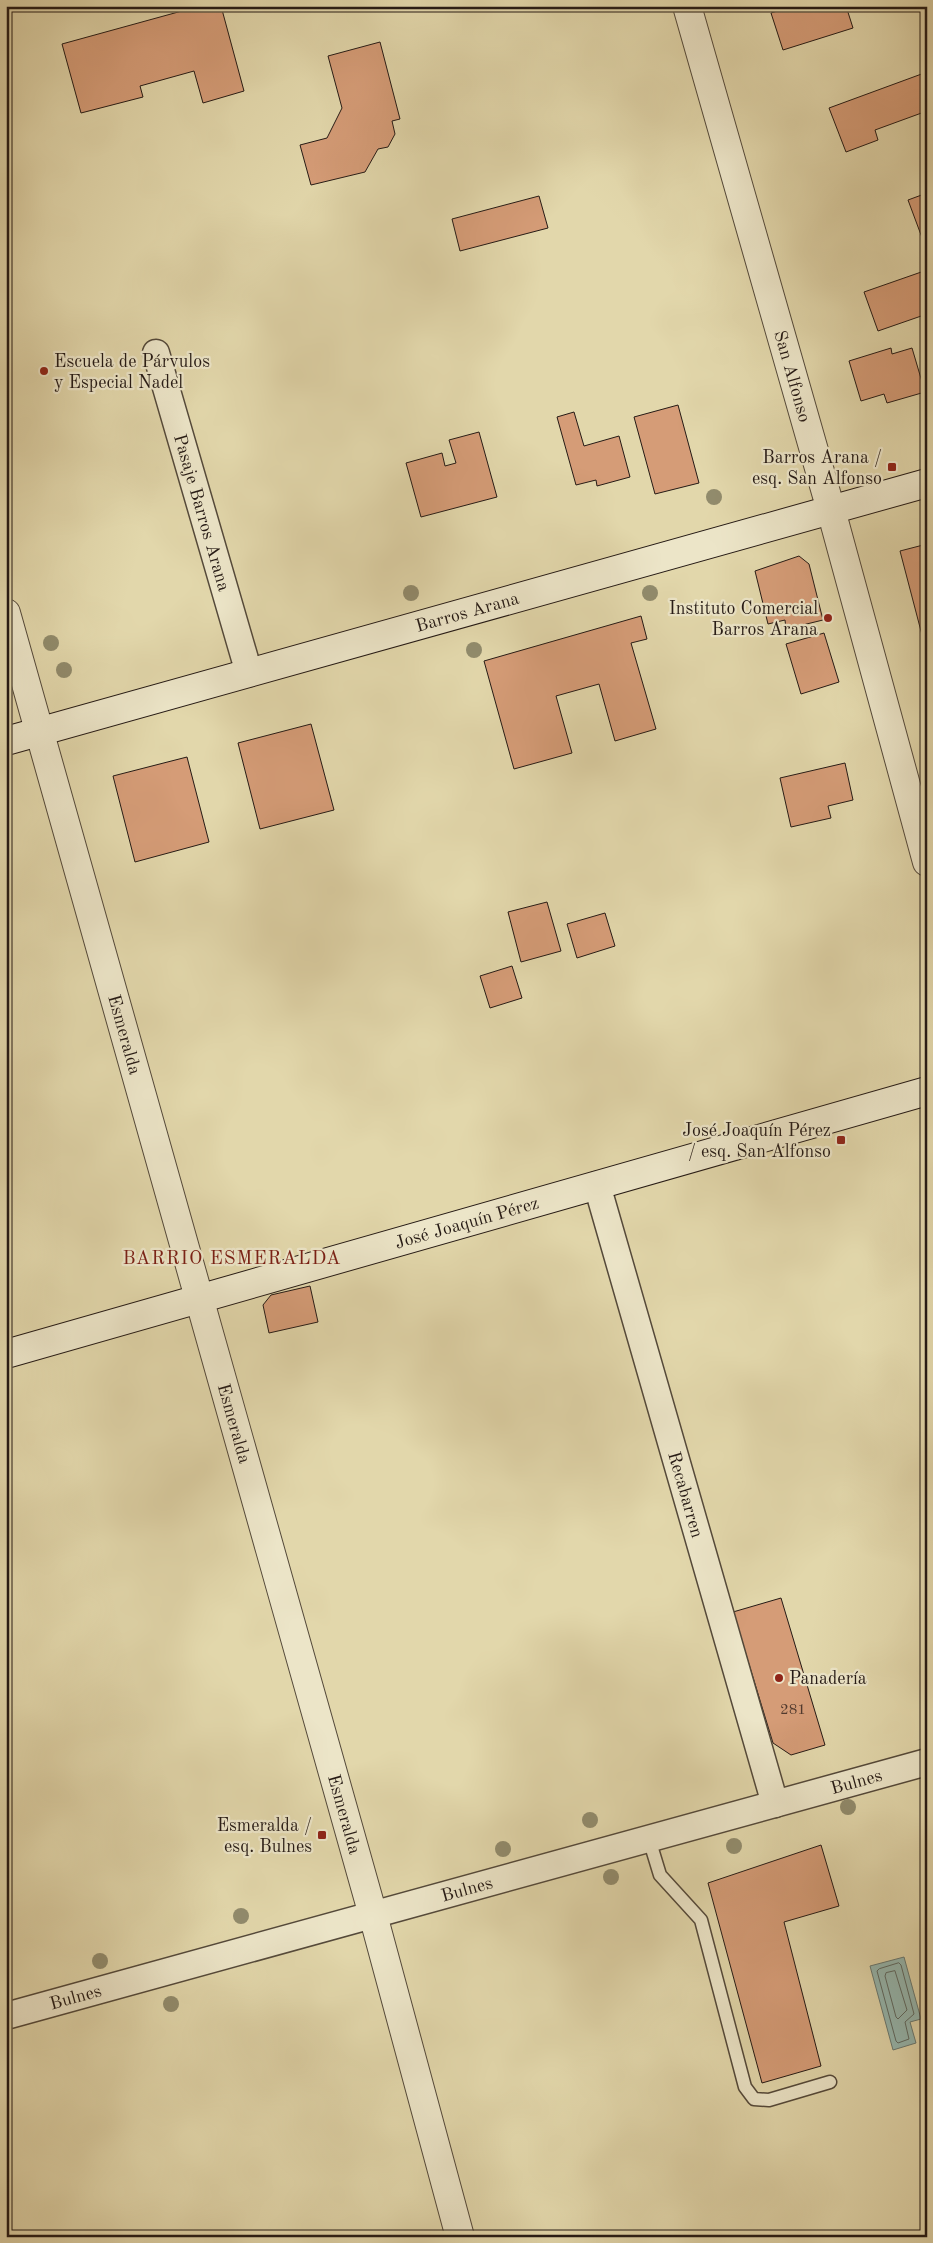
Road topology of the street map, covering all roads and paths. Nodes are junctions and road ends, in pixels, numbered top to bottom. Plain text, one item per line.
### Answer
1 (687, 6) edge
2 (156, 353) dead end
3 (927, 483) edge
4 (831, 510) junction
5 (6, 613) edge
6 (249, 673) junction
7 (39, 731) junction
8 (6, 740) edge
9 (927, 862) edge
10 (927, 1091) edge
11 (597, 1185) junction
12 (199, 1300) junction
13 (6, 1354) edge
14 (927, 1762) edge
15 (775, 1804) junction
16 (649, 1839) junction
17 (372, 1915) junction
18 (6, 2016) edge
19 (830, 2082) dead end
20 (460, 2237) edge

1 - 4 street, San Alfonso
2 - 6 street, Pasaje Barros Arana
3 - 4 street, Barros Arana
4 - 6 street, Barros Arana
4 - 9 street, San Alfonso
5 - 7 street, Esmeralda
6 - 7 street, Barros Arana
7 - 8 street, Barros Arana
7 - 12 street, Esmeralda
10 - 11 street, José Joaquín Pérez
11 - 12 street, José Joaquín Pérez
11 - 15 street, Recabarren
12 - 13 street, José Joaquín Pérez
12 - 17 street, Esmeralda
14 - 15 street, Bulnes
15 - 16 street, Bulnes
16 - 17 street, Bulnes
16 - 19 lane
17 - 18 street, Bulnes
17 - 20 street, Esmeralda

